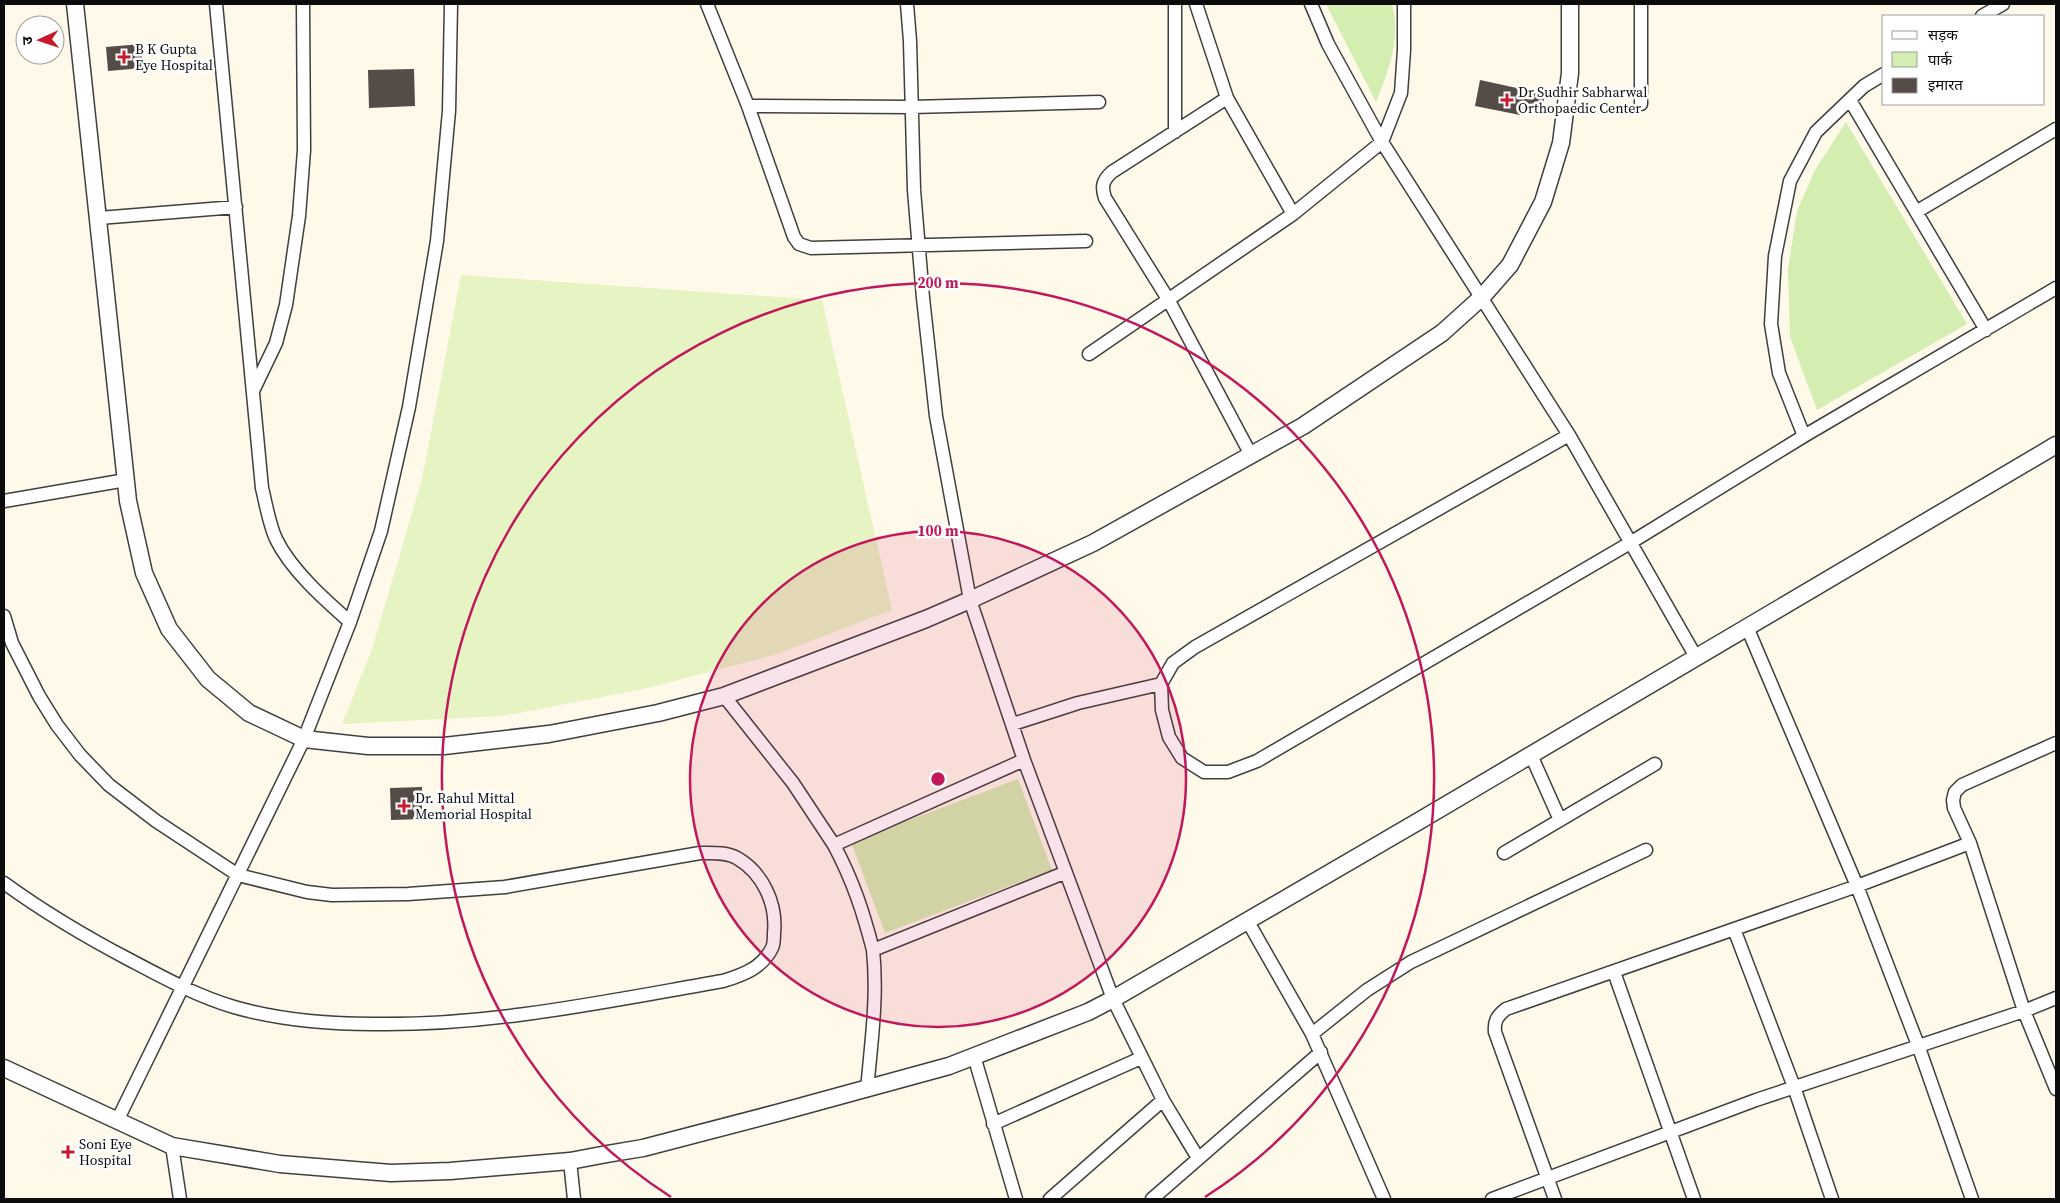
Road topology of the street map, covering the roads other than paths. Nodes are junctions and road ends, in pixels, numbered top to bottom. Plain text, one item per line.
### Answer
1 (74, 4) edge
2 (216, 4) edge
3 (303, 4) edge
4 (451, 4) edge
5 (707, 4) edge
6 (907, 4) edge
7 (1175, 4) edge
8 (1196, 4) edge
9 (1310, 4) edge
10 (1404, 4) edge
11 (1570, 4) edge
12 (1641, 4) edge
13 (2003, 4) edge
14 (1984, 15) edge
15 (1882, 75) edge
16 (1227, 98) junction
17 (1850, 100) junction
18 (1099, 102) dead end
19 (1641, 104) dead end
20 (748, 106) junction
21 (911, 107) junction
22 (2056, 129) edge
23 (1175, 132) junction
24 (1382, 142) junction
25 (236, 207) junction
26 (1916, 212) junction
27 (1293, 214) junction
28 (99, 218) junction
29 (1086, 241) dead end
30 (919, 245) junction
31 (2056, 288) edge
32 (1482, 298) junction
33 (1168, 299) junction
34 (1986, 330) junction
35 (1089, 354) dead end
36 (253, 392) junction
37 (1569, 435) junction
38 (1804, 436) junction
39 (2056, 445) edge
40 (1251, 454) junction
41 (126, 480) junction
42 (4, 501) edge
43 (1630, 543) junction
44 (970, 600) junction
45 (4, 616) edge
46 (350, 622) junction
47 (1747, 627) junction
48 (8, 644) edge
49 (1696, 657) junction
50 (1162, 684) junction
51 (724, 696) junction
52 (1013, 724) junction
53 (304, 739) junction
54 (2056, 742) edge
55 (1530, 755) junction
56 (1024, 760) junction
57 (1655, 764) dead end
58 (1560, 820) junction
59 (1970, 843) junction
60 (834, 844) junction
61 (1646, 850) dead end
62 (1504, 853) dead end
63 (1064, 872) junction
64 (238, 875) junction
65 (4, 883) edge
66 (1857, 886) junction
67 (1247, 920) junction
68 (1734, 929) junction
69 (873, 950) junction
70 (1614, 972) junction
71 (183, 989) junction
72 (2056, 998) edge
73 (1113, 1000) junction
74 (2024, 1011) junction
75 (1312, 1034) junction
76 (1918, 1045) junction
77 (1321, 1052) junction
78 (974, 1056) junction
79 (1141, 1058) junction
80 (4, 1068) edge
81 (1794, 1088) junction
82 (2056, 1089) edge
83 (867, 1090) junction
84 (1163, 1100) junction
85 (117, 1121) junction
86 (993, 1124) junction
87 (1671, 1132) junction
88 (172, 1146) junction
89 (1198, 1158) junction
90 (570, 1160) junction
91 (1548, 1178) junction
92 (180, 1199) edge
93 (574, 1199) edge
94 (1016, 1199) edge
95 (1050, 1199) edge
96 (1152, 1199) edge
97 (1384, 1199) edge
98 (1492, 1199) edge
99 (1555, 1199) edge
100 (1694, 1199) edge
101 (1832, 1199) edge
102 (1972, 1199) edge

1 - 28 street
2 - 25 street
3 - 36 street
4 - 46 street
5 - 20 street
6 - 21 street
7 - 23 street
8 - 16 street
9 - 24 street
10 - 24 street
11 - 32 street
12 - 19 street
13 - 14 street
15 - 17 street
16 - 23 street
16 - 27 street
17 - 26 street
17 - 38 street
18 - 21 street
20 - 21 street
20 - 30 street
21 - 30 street
22 - 26 street
23 - 33 street
24 - 27 street
24 - 32 street
25 - 28 street
25 - 36 street
26 - 34 street
27 - 33 street
28 - 41 street
29 - 30 street
30 - 44 street
31 - 34 street
32 - 37 street
32 - 40 street
33 - 35 street
33 - 40 street
34 - 38 street
36 - 46 street
37 - 43 street
37 - 50 street
38 - 43 street
39 - 47 street
40 - 44 street
41 - 42 street
41 - 53 street
43 - 49 street
43 - 50 street
44 - 51 street
44 - 52 street
45 - 48 street
46 - 53 street
47 - 49 street
47 - 66 street
48 - 64 street
49 - 55 street
50 - 52 street
51 - 53 street
51 - 60 street
52 - 56 street
53 - 64 street
54 - 59 street
55 - 58 street
55 - 67 street
56 - 60 street
56 - 63 street
57 - 58 street
58 - 62 street
59 - 66 street
59 - 74 street
60 - 69 street
61 - 75 street
63 - 69 street
63 - 73 street
64 - 71 street
64 - 71 street
65 - 71 street
66 - 68 street
66 - 76 street
67 - 73 street
67 - 75 street
68 - 70 street
68 - 81 street
69 - 83 street
70 - 87 street
70 - 91 street
71 - 85 street
72 - 74 street
73 - 78 street
73 - 79 street
74 - 76 street
74 - 82 street
75 - 77 street
76 - 81 street
76 - 102 street
77 - 89 street
77 - 97 street
78 - 83 street
78 - 86 street
79 - 84 street
79 - 86 street
80 - 85 street
81 - 87 street
81 - 101 street
83 - 90 street
84 - 89 street
84 - 95 street
85 - 88 street
86 - 94 street
87 - 91 street
87 - 100 street
88 - 90 street
88 - 92 street
89 - 96 street
90 - 93 street
91 - 98 street
91 - 99 street

